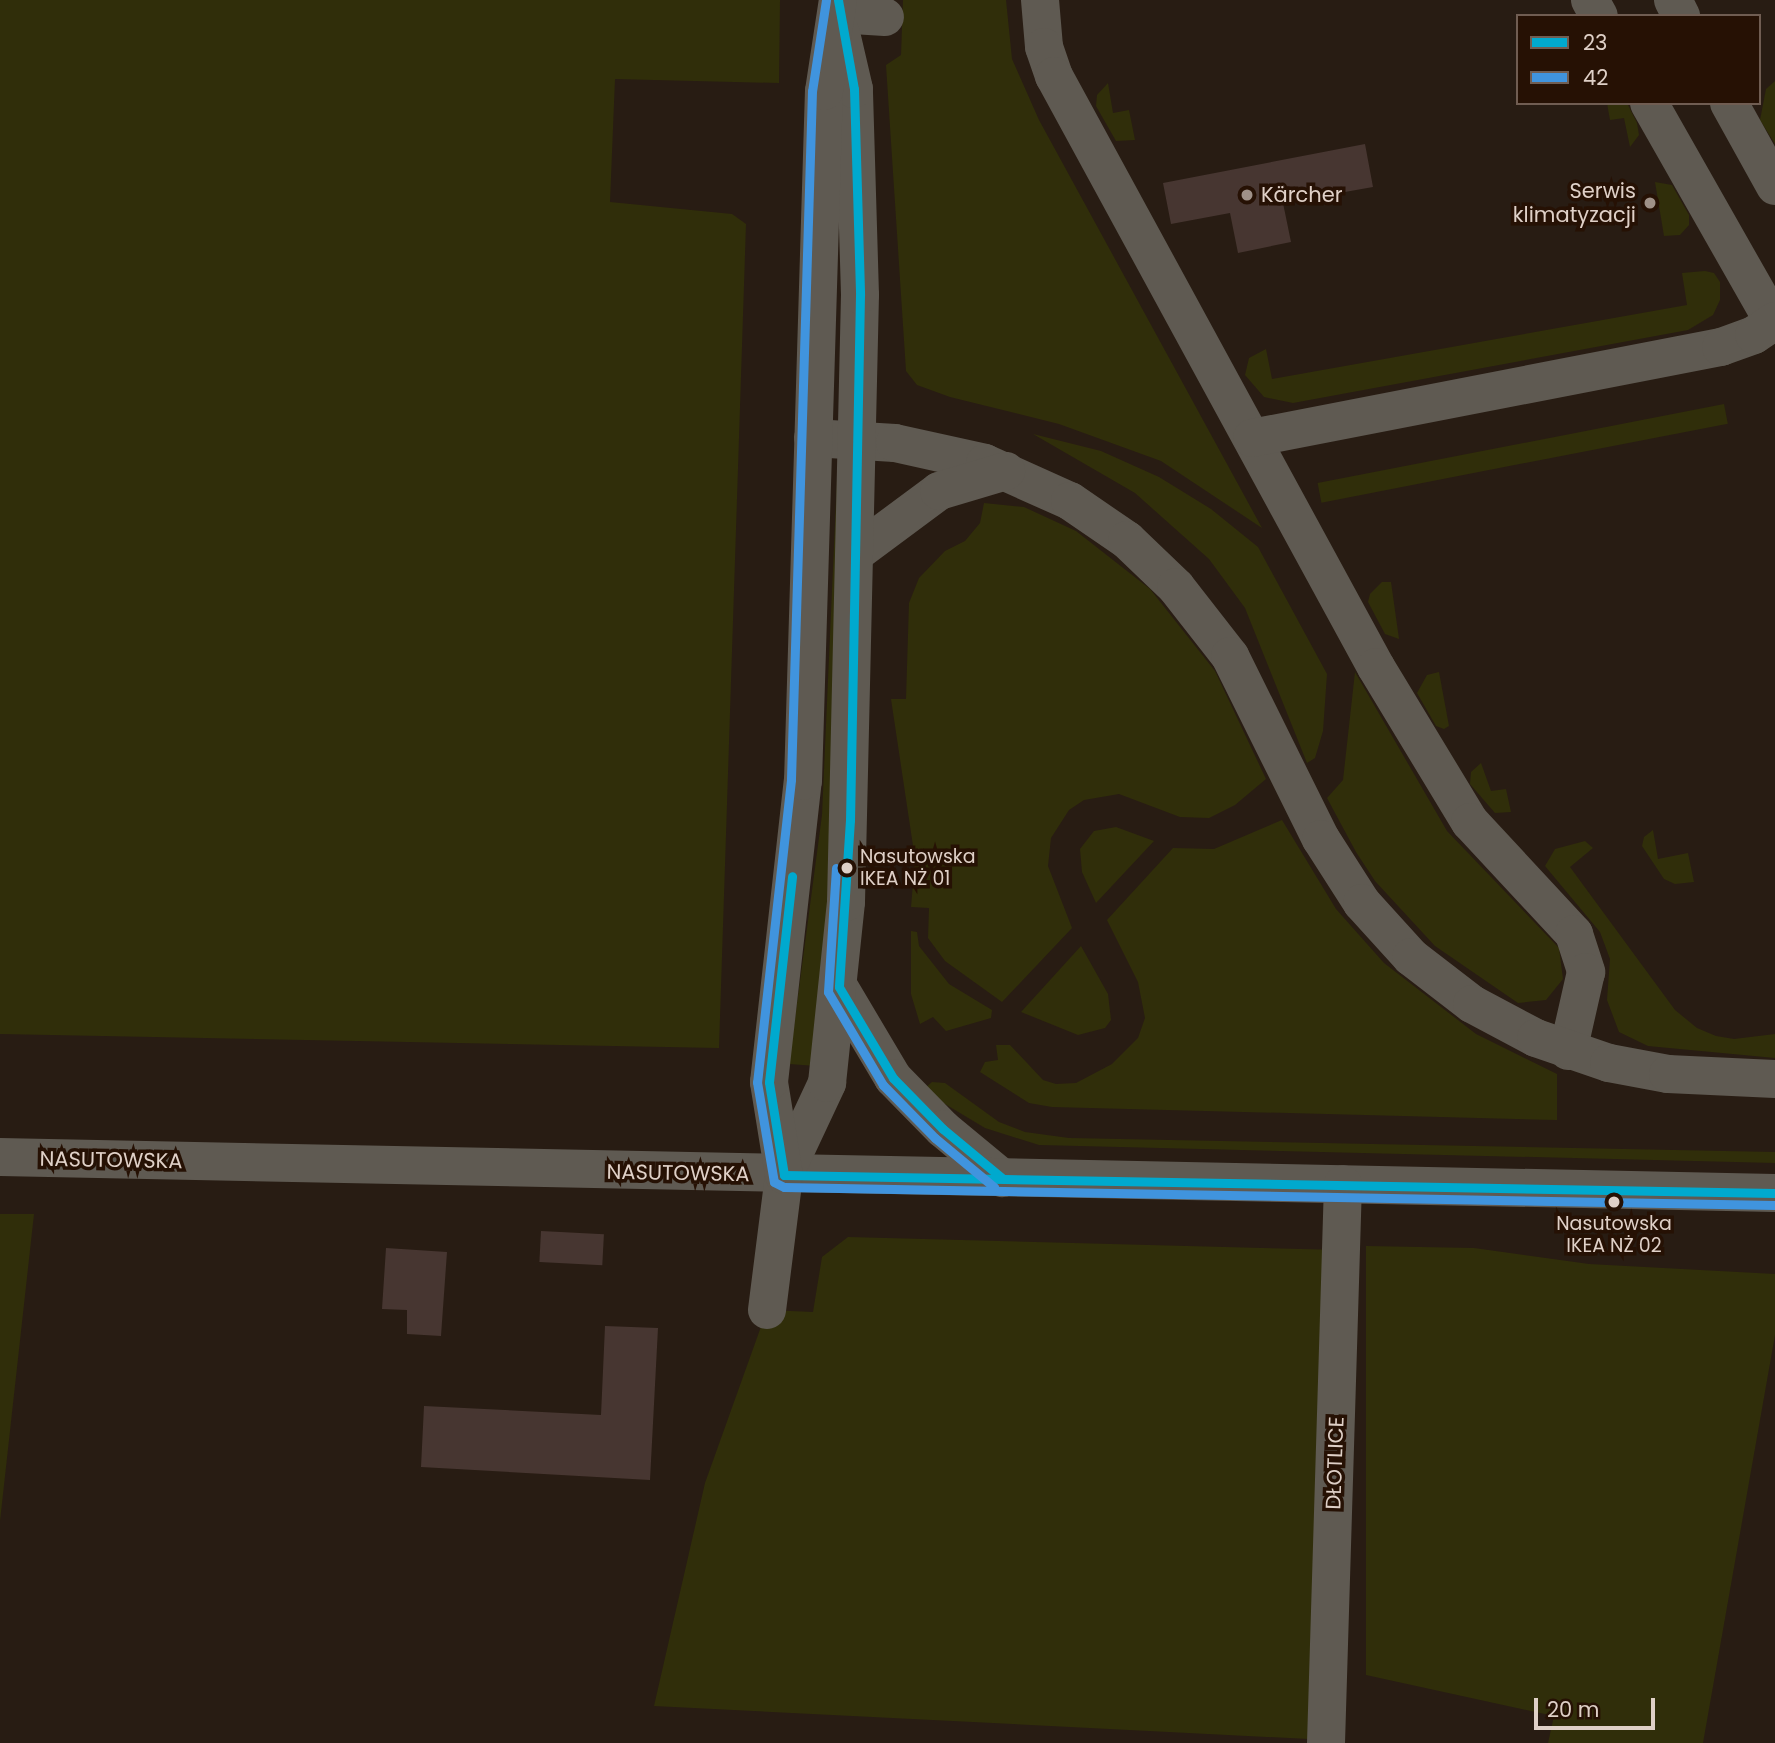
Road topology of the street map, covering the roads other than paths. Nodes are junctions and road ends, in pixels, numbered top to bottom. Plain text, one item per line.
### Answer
1 (1040, 0) edge
2 (837, 7) edge
3 (884, 17) dead end
4 (1650, 105) edge
5 (1730, 105) edge
6 (1775, 186) edge
7 (1775, 323) edge
8 (813, 438) junction
9 (1252, 438) junction
10 (860, 440) junction
11 (1006, 471) junction
12 (857, 552) junction
13 (839, 987) junction
14 (1568, 1051) junction
15 (1775, 1079) edge
16 (0, 1157) edge
17 (783, 1175) junction
18 (1002, 1178) junction
19 (1343, 1184) junction
20 (1775, 1193) edge
21 (767, 1310) dead end
22 (1326, 1743) edge

1 - 9 street
2 - 3 street
2 - 8 street
2 - 10 street
4 - 7 street
5 - 6 street
7 - 9 street
8 - 10 street
8 - 17 street
9 - 14 street
10 - 11 street
10 - 12 street
11 - 12 street
11 - 14 street
12 - 13 street
13 - 17 street
13 - 18 street
14 - 15 street
16 - 17 street, NASUTOWSKA
17 - 18 street, NASUTOWSKA
17 - 21 street
18 - 19 street, NASUTOWSKA
19 - 20 street, NASUTOWSKA
19 - 22 street, DŁOTLICE

